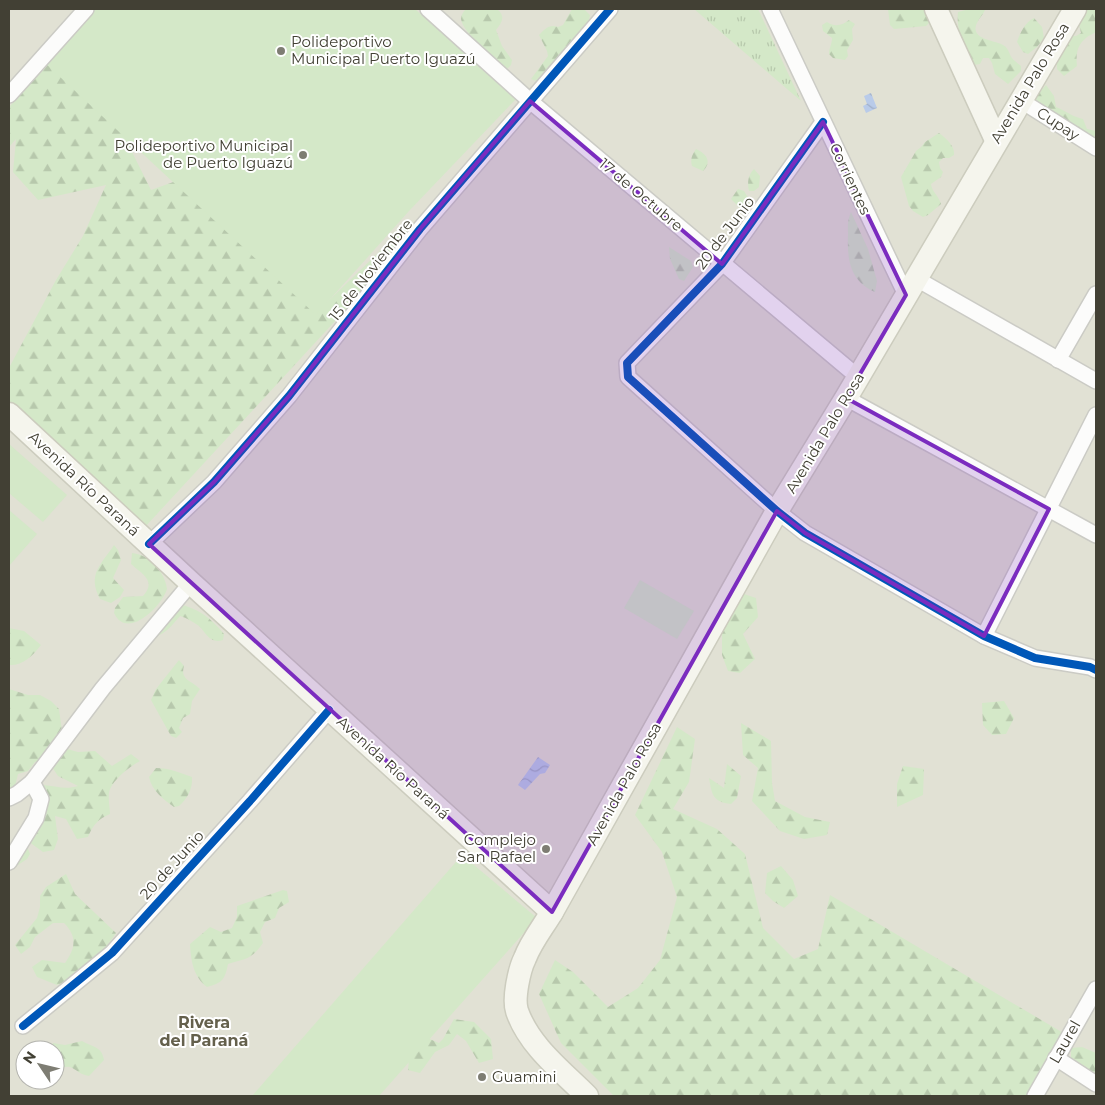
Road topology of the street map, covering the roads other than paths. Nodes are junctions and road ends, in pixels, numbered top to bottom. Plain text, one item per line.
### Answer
1 (86, 9) edge
2 (428, 9) edge
3 (610, 9) edge
4 (770, 9) edge
5 (936, 9) edge
6 (1074, 9) edge
7 (9, 95) edge
8 (1020, 100) junction
9 (530, 101) junction
10 (823, 122) junction
11 (996, 140) junction
12 (1096, 148) edge
13 (722, 264) junction
14 (910, 286) junction
15 (1096, 294) edge
16 (1058, 360) junction
17 (858, 377) junction
18 (1096, 381) edge
19 (846, 398) junction
20 (9, 414) edge
21 (1096, 415) edge
22 (1049, 509) junction
23 (777, 512) junction
24 (1096, 535) edge
25 (149, 544) junction
26 (191, 583) junction
27 (984, 636) junction
28 (1096, 670) edge
29 (329, 710) junction
30 (32, 782) junction
31 (9, 798) edge
32 (9, 862) edge
33 (552, 912) junction
34 (1096, 989) edge
35 (23, 1026) dead end
36 (1056, 1058) junction
37 (1096, 1084) edge
38 (587, 1096) edge
39 (1035, 1096) edge

1 - 7 street
2 - 9 street, 17 de Octubre
3 - 9 street, 15 de Noviembre
4 - 10 street, Corrientes
5 - 11 main road
6 - 8 main road, Avenida Palo Rosa
8 - 11 main road, Avenida Palo Rosa
8 - 12 street, Cupay
9 - 13 street, 17 de Octubre
9 - 25 street, 15 de Noviembre
10 - 13 street, 20 de Junio
10 - 14 street, Corrientes
11 - 14 main road, Avenida Palo Rosa
13 - 17 street, 17 de Octubre
13 - 23 street, 20 de Junio
14 - 16 street
14 - 17 main road, Avenida Palo Rosa
15 - 16 street
16 - 18 street
17 - 19 main road, Avenida Palo Rosa
19 - 22 street
19 - 23 main road, Avenida Palo Rosa
20 - 25 main road, Avenida Río Paraná
21 - 22 street
22 - 24 street
22 - 27 street
23 - 27 street
23 - 33 main road, Avenida Palo Rosa
25 - 26 main road, Avenida Río Paraná
26 - 29 main road, Avenida Río Paraná
26 - 30 street
27 - 28 street
29 - 33 main road, Avenida Río Paraná
29 - 35 street, 20 de Junio
30 - 31 street
30 - 32 street
33 - 38 main road
34 - 36 street, Laurel
36 - 37 street
36 - 39 street, Laurel

